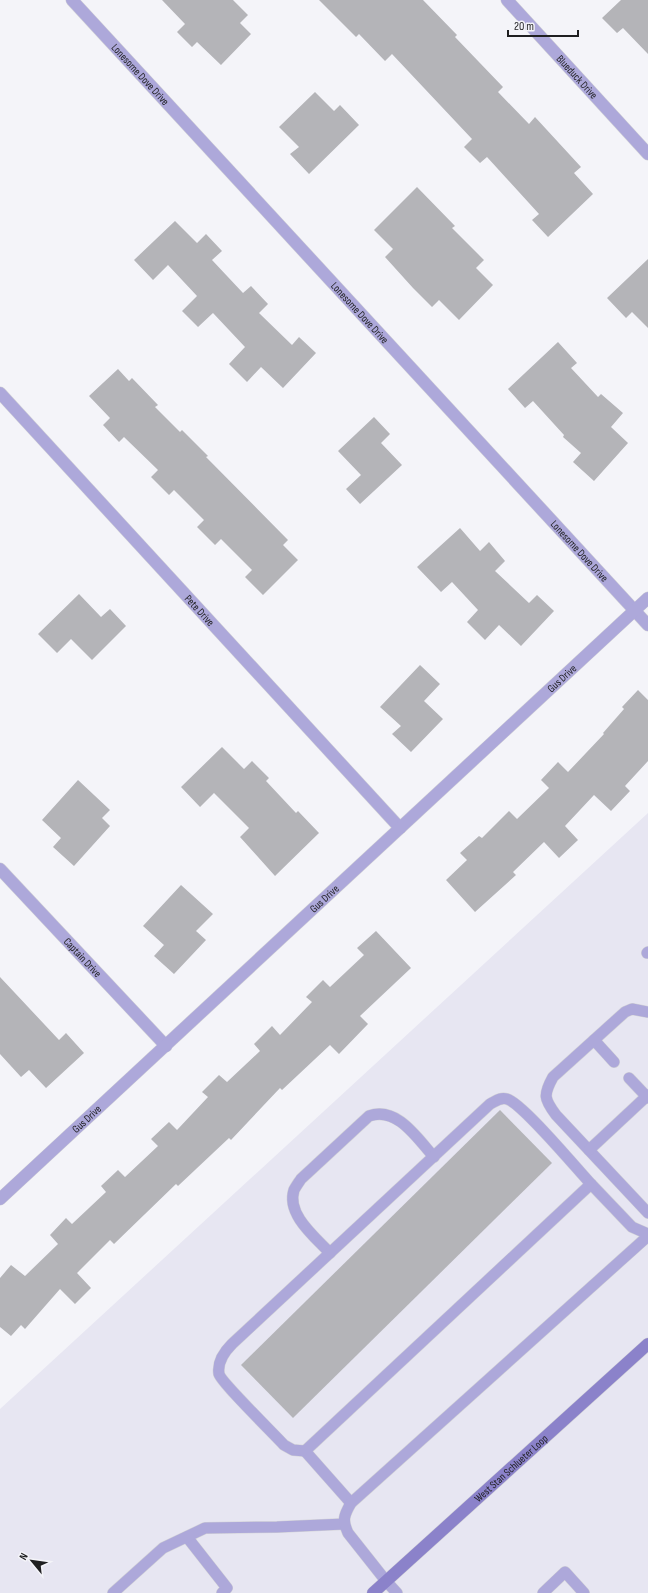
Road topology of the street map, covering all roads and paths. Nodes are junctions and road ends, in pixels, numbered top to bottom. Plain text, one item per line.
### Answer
1 (72, 0) edge
2 (507, 0) edge
3 (648, 154) edge
4 (0, 393) edge
5 (648, 598) edge
6 (635, 610) junction
7 (648, 625) edge
8 (400, 828) junction
9 (0, 868) edge
10 (648, 1012) edge
11 (594, 1040) junction
12 (166, 1046) junction
13 (614, 1062) dead end
14 (629, 1078) dead end
15 (648, 1096) edge
16 (589, 1150) junction
17 (434, 1157) junction
18 (591, 1184) junction
19 (0, 1199) edge
20 (648, 1213) edge
21 (648, 1235) edge
22 (330, 1253) junction
23 (648, 1344) edge
24 (305, 1451) junction
25 (351, 1503) junction
26 (344, 1524) junction
27 (187, 1537) junction
28 (386, 1582) junction
29 (113, 1593) edge
30 (222, 1593) edge
31 (373, 1593) edge
32 (396, 1593) edge
33 (543, 1593) edge
34 (584, 1593) edge

1 - 6 street, Lonesome Dove Drive
2 - 3 street, Blueduck Drive
4 - 8 street, Pete Drive
5 - 6 street, Gus Drive
6 - 7 street, Lonesome Dove Drive
6 - 8 street, Gus Drive
8 - 12 street, Gus Drive
9 - 12 street, Captain Drive
10 - 11 lane
11 - 13 lane
11 - 16 lane
12 - 19 street, Gus Drive
14 - 15 lane
15 - 16 lane
16 - 20 lane
17 - 18 lane
17 - 22 lane
17 - 22 lane
18 - 21 lane
18 - 24 lane
21 - 25 lane
22 - 24 lane
23 - 28 main road, West Stan Schlueter Loop
24 - 25 lane
25 - 26 lane
26 - 27 lane
26 - 28 lane
27 - 29 lane
27 - 30 lane
28 - 31 main road, West Stan Schlueter Loop
28 - 32 lane
33 - 34 lane

